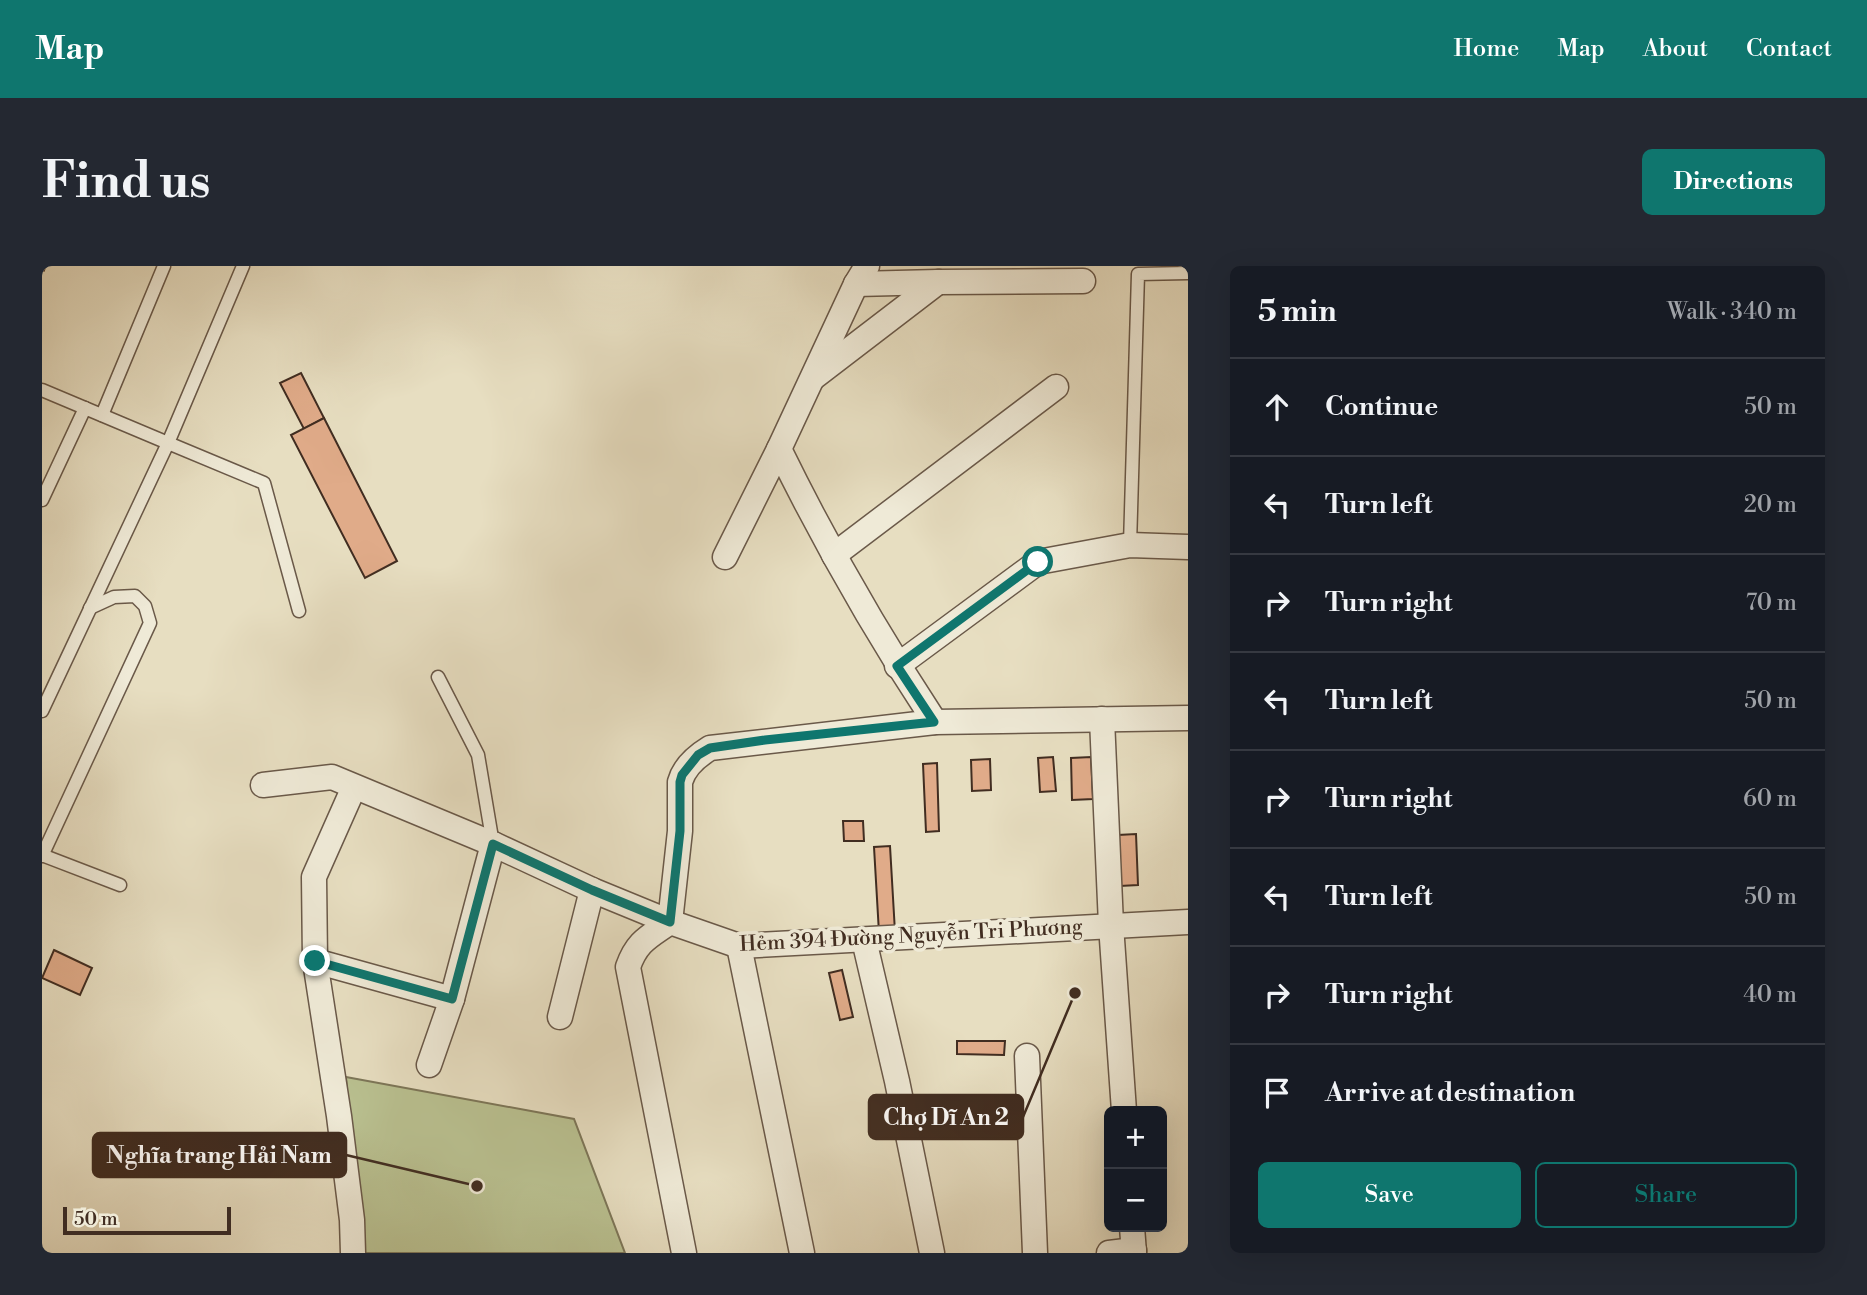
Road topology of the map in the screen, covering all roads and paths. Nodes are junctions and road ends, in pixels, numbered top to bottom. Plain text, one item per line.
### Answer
1 (164, 266) edge
2 (243, 266) edge
3 (1188, 273) edge
4 (861, 275) edge
5 (1083, 281) dead end
6 (938, 282) junction
7 (811, 379) junction
8 (1056, 387) dead end
9 (42, 390) edge
10 (85, 408) junction
11 (102, 415) junction
12 (168, 443) junction
13 (779, 449) junction
14 (42, 500) edge
15 (1130, 545) junction
16 (1188, 547) edge
17 (834, 555) junction
18 (725, 557) dead end
19 (90, 608) junction
20 (299, 611) dead end
21 (897, 666) junction
22 (438, 677) dead end
23 (42, 711) edge
24 (1188, 718) edge
25 (1102, 719) junction
26 (934, 722) junction
27 (343, 782) junction
28 (263, 785) dead end
29 (493, 844) junction
30 (42, 855) edge
31 (120, 885) dead end
32 (592, 890) junction
33 (670, 922) junction
34 (1188, 922) edge
35 (1111, 925) junction
36 (864, 940) junction
37 (739, 946) junction
38 (315, 961) junction
39 (452, 999) junction
40 (560, 1017) dead end
41 (1027, 1056) dead end
42 (429, 1065) dead end
43 (1124, 1106) edge
44 (353, 1253) edge
45 (684, 1253) edge
46 (802, 1253) edge
47 (932, 1253) edge
48 (1035, 1253) edge

1 - 11 lane
2 - 12 lane
3 - 15 lane
4 - 6 street
4 - 7 street
5 - 6 street
6 - 7 street
7 - 13 street
8 - 17 street
9 - 10 lane
10 - 11 lane
10 - 14 lane
11 - 12 lane
12 - 19 lane
12 - 20 lane
13 - 17 street
13 - 18 street
15 - 16 street
15 - 21 street
17 - 21 street
19 - 23 lane
19 - 30 lane
21 - 26 street
22 - 29 lane
24 - 25 street
25 - 26 street
25 - 35 street
26 - 33 street
27 - 28 street
27 - 29 street, Hẻm 394 Đường Nguyễn Tri Phương
27 - 38 street
29 - 32 street, Hẻm 394 Đường Nguyễn Tri Phương
29 - 39 street
30 - 31 lane
32 - 33 street, Hẻm 394 Đường Nguyễn Tri Phương
32 - 40 street
33 - 37 street, Hẻm 394 Đường Nguyễn Tri Phương
33 - 45 street
34 - 35 street, Hẻm 394 Đường Nguyễn Tri Phương
35 - 36 street, Hẻm 394 Đường Nguyễn Tri Phương
35 - 43 street
36 - 37 street, Hẻm 394 Đường Nguyễn Tri Phương
36 - 47 street
37 - 46 street
38 - 39 street
38 - 44 street
39 - 42 street
41 - 48 street

